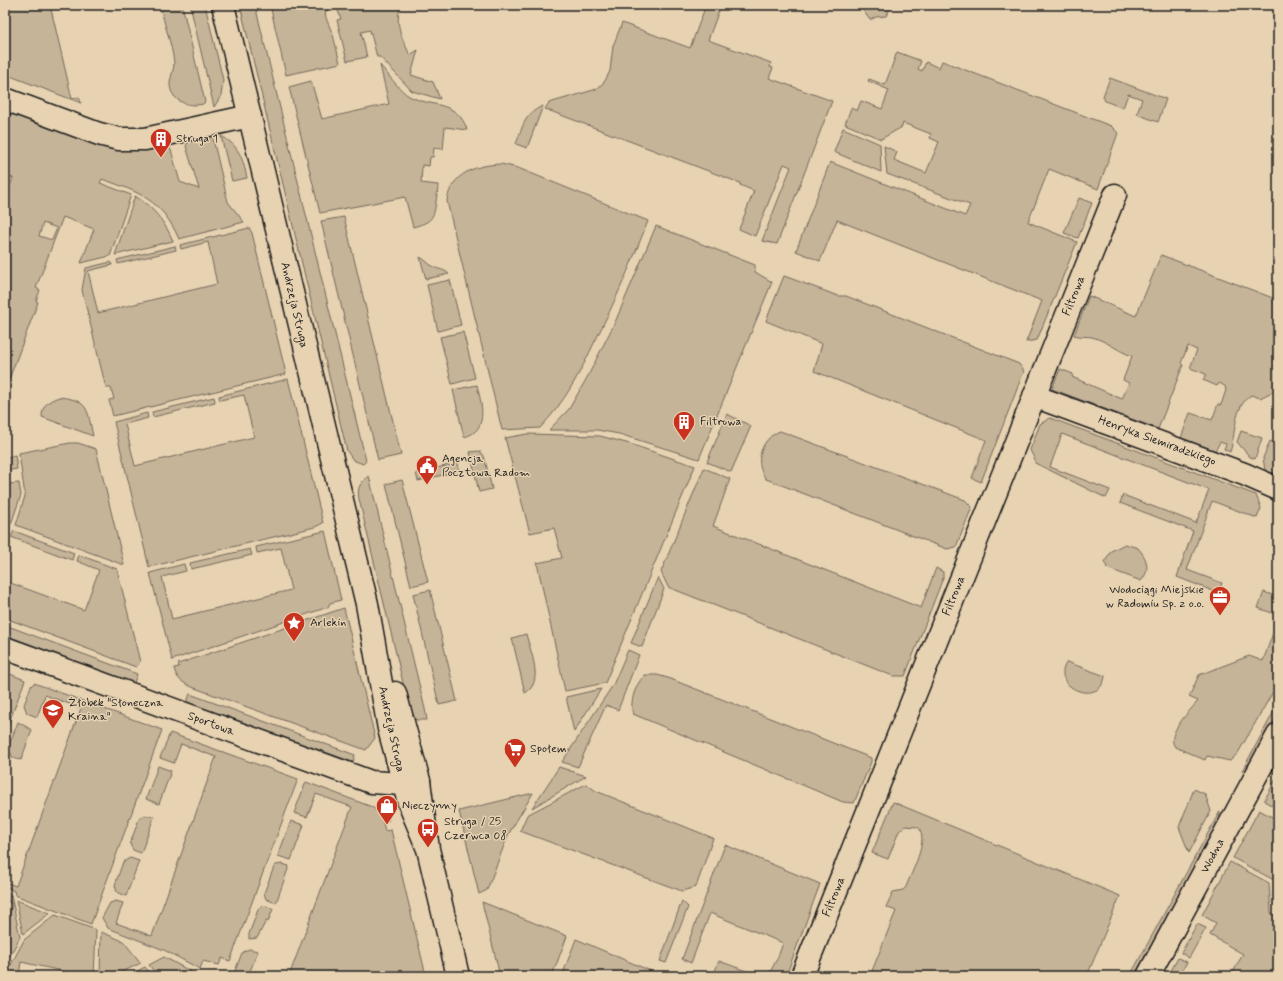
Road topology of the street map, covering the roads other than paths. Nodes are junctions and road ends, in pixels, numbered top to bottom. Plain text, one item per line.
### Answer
1 (222, 5) edge
2 (5, 99) edge
3 (250, 116) junction
4 (1115, 194) dead end
5 (1034, 396) junction
6 (1278, 489) edge
7 (5, 648) edge
8 (1278, 735) edge
9 (411, 782) junction
10 (458, 976) edge
11 (802, 976) edge
12 (1148, 976) edge

1 - 3 street, Andrzeja Struga
2 - 3 street
3 - 9 street, Andrzeja Struga
4 - 5 street, Filtrowa
5 - 6 street, Henryka Siemiradzkiego
5 - 11 street, Filtrowa
7 - 9 street, Sportowa
8 - 12 street, Wodna
9 - 10 street, Andrzeja Struga

